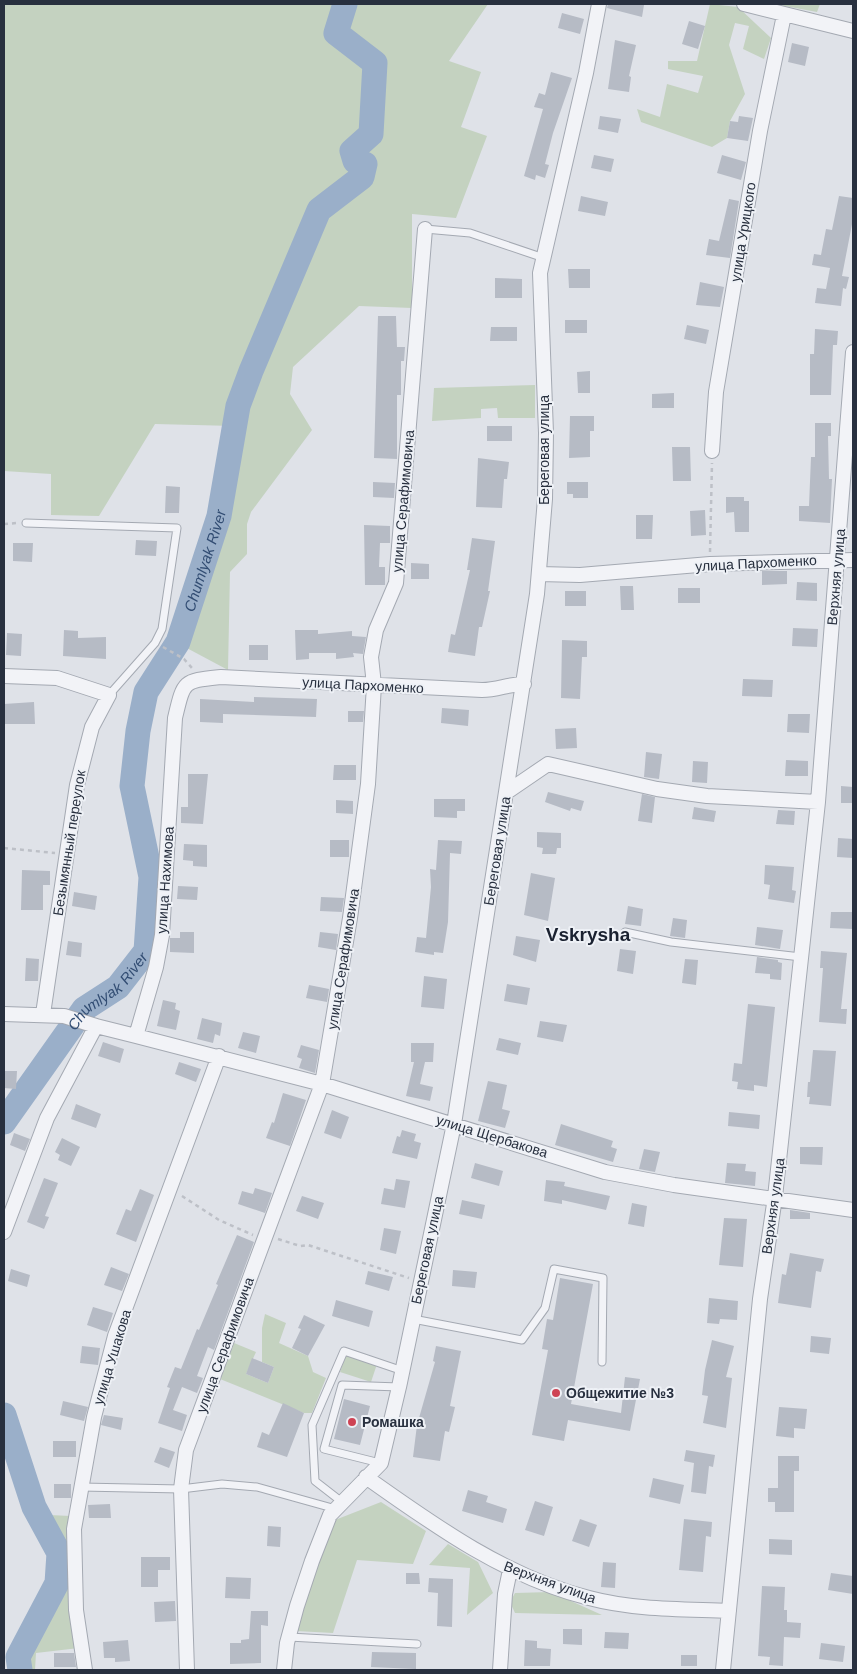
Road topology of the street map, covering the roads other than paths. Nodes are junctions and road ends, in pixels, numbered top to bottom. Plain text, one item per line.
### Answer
1 (599, 4) edge
2 (744, 4) edge
3 (784, 15) junction
4 (853, 31) edge
5 (425, 229) joint
6 (544, 258) junction
7 (853, 352) edge
8 (712, 451) road end
9 (26, 523) dead end
10 (838, 559) junction
11 (853, 560) edge
12 (539, 574) junction
13 (4, 676) edge
14 (202, 680) joint
15 (524, 684) junction
16 (374, 685) junction
17 (109, 695) junction
18 (506, 792) junction
19 (818, 802) junction
20 (625, 932) dead end
21 (801, 957) junction
22 (4, 1014) edge
23 (43, 1014) junction
24 (96, 1026) junction
25 (136, 1036) junction
26 (219, 1056) junction
27 (322, 1084) junction
28 (454, 1124) junction
29 (775, 1197) junction
30 (853, 1210) edge
31 (4, 1232) edge
32 (413, 1318) junction
33 (602, 1362) dead end
34 (403, 1371) junction
35 (400, 1387) junction
36 (381, 1463) junction
37 (366, 1477) junction
38 (81, 1487) junction
39 (181, 1489) junction
40 (339, 1506) junction
41 (510, 1570) junction
42 (729, 1611) junction
43 (289, 1637) junction
44 (417, 1644) dead end
45 (85, 1670) edge
46 (187, 1670) edge
47 (284, 1670) edge
48 (500, 1670) edge
49 (723, 1670) edge

1 - 6 street, Береговая улица
2 - 3 street
3 - 4 street
3 - 8 street, улица Урицкого
5 - 6 lane
5 - 16 street, улица Серафимовича
6 - 12 street, Береговая улица
7 - 10 street, Верхняя улица
9 - 17 lane
10 - 11 street, улица Пархоменко
10 - 12 street, улица Пархоменко
10 - 19 street, Верхняя улица
12 - 15 street, Береговая улица
13 - 17 street
14 - 16 street, улица Пархоменко
14 - 25 street, улица Нахимова
15 - 16 street, улица Пархоменко
15 - 18 street, Береговая улица
16 - 27 street, улица Серафимовича
17 - 23 street, Безымянный переулок
18 - 19 street
18 - 28 street, Береговая улица
19 - 21 street, Верхняя улица
20 - 21 lane
21 - 29 street, Верхняя улица
22 - 23 street
23 - 24 street
24 - 25 street
24 - 31 street
25 - 26 street, улица Щербакова
26 - 27 street, улица Щербакова
26 - 38 street, улица Ушакова
27 - 28 street, улица Щербакова
27 - 39 street, улица Серафимовича
28 - 29 street, улица Щербакова
28 - 32 street, Береговая улица
29 - 30 street, улица Щербакова
29 - 42 street, Верхняя улица
32 - 33 lane
32 - 34 street, Береговая улица
34 - 35 street, Береговая улица
34 - 40 lane
35 - 36 street, Береговая улица
35 - 36 lane
36 - 37 street
37 - 40 street
37 - 41 street, Верхняя улица
38 - 39 lane
38 - 45 street, улица Ушакова
39 - 40 lane
39 - 46 street, улица Серафимовича
40 - 43 street
41 - 42 street, Верхняя улица
41 - 48 street
42 - 49 street, Верхняя улица
43 - 44 lane
43 - 47 street

